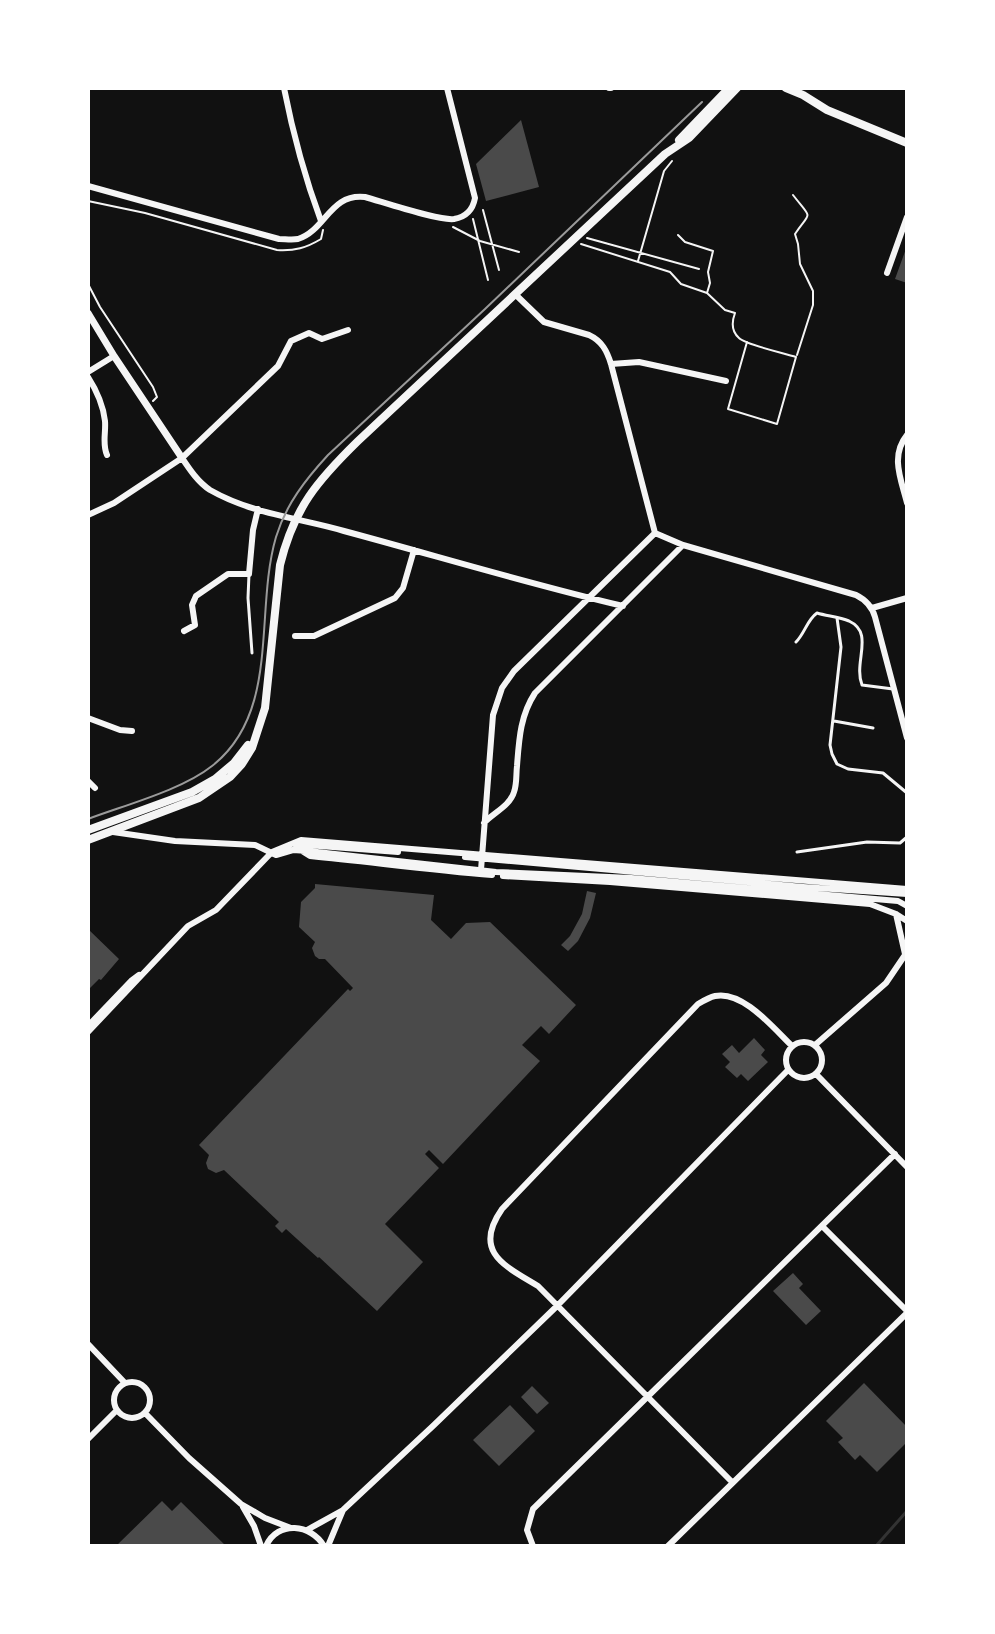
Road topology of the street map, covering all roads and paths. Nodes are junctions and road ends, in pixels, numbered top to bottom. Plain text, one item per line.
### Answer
1 (284, 88) edge
2 (729, 88) edge
3 (737, 88) edge
4 (786, 88) edge
5 (450, 90) edge
6 (800, 91) edge
7 (907, 143) edge
8 (670, 149) junction
9 (672, 161) dead end
10 (88, 186) edge
11 (793, 195) dead end
12 (483, 210) dead end
13 (469, 212) junction
14 (907, 217) edge
15 (444, 219) junction
16 (321, 221) junction
17 (678, 235) dead end
18 (576, 238) junction
19 (479, 240) junction
20 (493, 245) junction
21 (519, 252) dead end
22 (640, 253) junction
23 (638, 262) junction
24 (699, 269) dead end
25 (499, 270) dead end
26 (887, 273) dead end
27 (488, 280) dead end
28 (88, 284) edge
29 (707, 293) junction
30 (516, 295) junction
31 (88, 313) edge
32 (348, 330) dead end
33 (747, 342) junction
34 (114, 356) junction
35 (796, 357) junction
36 (611, 364) junction
37 (88, 374) edge
38 (726, 381) dead end
39 (148, 407) junction
40 (907, 435) edge
41 (107, 455) dead end
42 (182, 458) junction
43 (907, 503) edge
44 (258, 509) junction
45 (88, 515) edge
46 (294, 520) junction
47 (655, 533) junction
48 (683, 545) junction
49 (414, 550) junction
50 (249, 574) junction
51 (589, 598) junction
52 (907, 598) edge
53 (623, 606) junction
54 (872, 608) junction
55 (837, 618) junction
56 (184, 631) dead end
57 (295, 636) dead end
58 (796, 642) dead end
59 (252, 653) dead end
60 (893, 689) junction
61 (88, 718) edge
62 (834, 721) junction
63 (873, 728) dead end
64 (132, 731) dead end
65 (259, 732) junction
66 (907, 738) edge
67 (88, 781) edge
68 (95, 788) dead end
69 (907, 793) edge
70 (484, 824) junction
71 (88, 830) edge
72 (113, 832) junction
73 (907, 837) edge
74 (88, 840) edge
75 (302, 851) junction
76 (797, 852) dead end
77 (274, 853) junction
78 (482, 857) junction
79 (481, 870) junction
80 (907, 892) edge
81 (907, 906) edge
82 (896, 914) junction
83 (907, 921) edge
84 (906, 954) edge
85 (143, 975) junction
86 (88, 1026) edge
87 (88, 1035) edge
88 (815, 1045) junction
89 (792, 1046) junction
90 (788, 1070) junction
91 (816, 1074) junction
92 (895, 1154) junction
93 (907, 1167) edge
94 (822, 1226) junction
95 (557, 1306) junction
96 (907, 1312) edge
97 (88, 1344) edge
98 (125, 1383) junction
99 (648, 1397) junction
100 (117, 1410) junction
101 (145, 1413) junction
102 (88, 1439) edge
103 (732, 1482) junction
104 (241, 1504) junction
105 (343, 1510) junction
106 (291, 1528) junction
107 (307, 1530) junction
108 (263, 1546) edge
109 (326, 1546) edge
110 (533, 1546) edge
111 (668, 1546) edge

1 - 16 street
2 - 8 main road
3 - 8 main road
4 - 6 main road
5 - 13 street
6 - 7 main road
8 - 18 main road
9 - 22 path
10 - 16 street
11 - 35 path
12 - 20 path
13 - 15 street
13 - 19 path
14 - 26 street
15 - 16 street
15 - 19 path
17 - 29 path
18 - 22 path
18 - 23 path
18 - 30 main road
19 - 20 path
19 - 27 path
20 - 21 path
20 - 25 path
22 - 23 path
22 - 24 path
23 - 29 path
28 - 39 path
29 - 33 path
30 - 36 street
30 - 46 main road
31 - 34 street
32 - 42 street
33 - 35 path
33 - 35 path
34 - 37 street
34 - 39 street
36 - 38 street
36 - 47 street
37 - 41 street
39 - 42 street
40 - 43 street
42 - 44 street
42 - 45 street
44 - 46 street
44 - 50 street
46 - 49 street
46 - 65 main road
47 - 48 street
47 - 51 street
48 - 53 street
48 - 54 street
49 - 51 street
49 - 57 street
50 - 56 street
50 - 59 lane
51 - 53 street
51 - 70 street
52 - 54 street
53 - 70 street
54 - 60 street
55 - 58 lane
55 - 60 lane
55 - 62 lane
60 - 66 street
61 - 64 street
62 - 63 lane
62 - 69 lane
65 - 71 main road
65 - 72 main road
67 - 68 street
70 - 78 street
72 - 74 main road
72 - 77 street
73 - 76 lane
75 - 77 street
75 - 79 street
75 - 82 street
77 - 78 street
77 - 85 street
78 - 79 street
78 - 80 street
79 - 81 street
82 - 83 street
82 - 84 street
84 - 88 street
85 - 86 street
85 - 87 street
88 - 89 street
88 - 91 street
89 - 90 street
89 - 95 street
90 - 91 street
90 - 95 street
91 - 92 street
92 - 93 street
92 - 94 street
94 - 96 street
94 - 99 street
95 - 99 street
95 - 105 street
96 - 103 street
97 - 98 street
98 - 100 street
98 - 101 street
99 - 103 street
99 - 110 street
100 - 101 street
100 - 102 street
101 - 104 street
103 - 111 street
104 - 106 street
104 - 108 street
105 - 107 street
105 - 109 street
106 - 107 street
106 - 108 street
107 - 109 street

